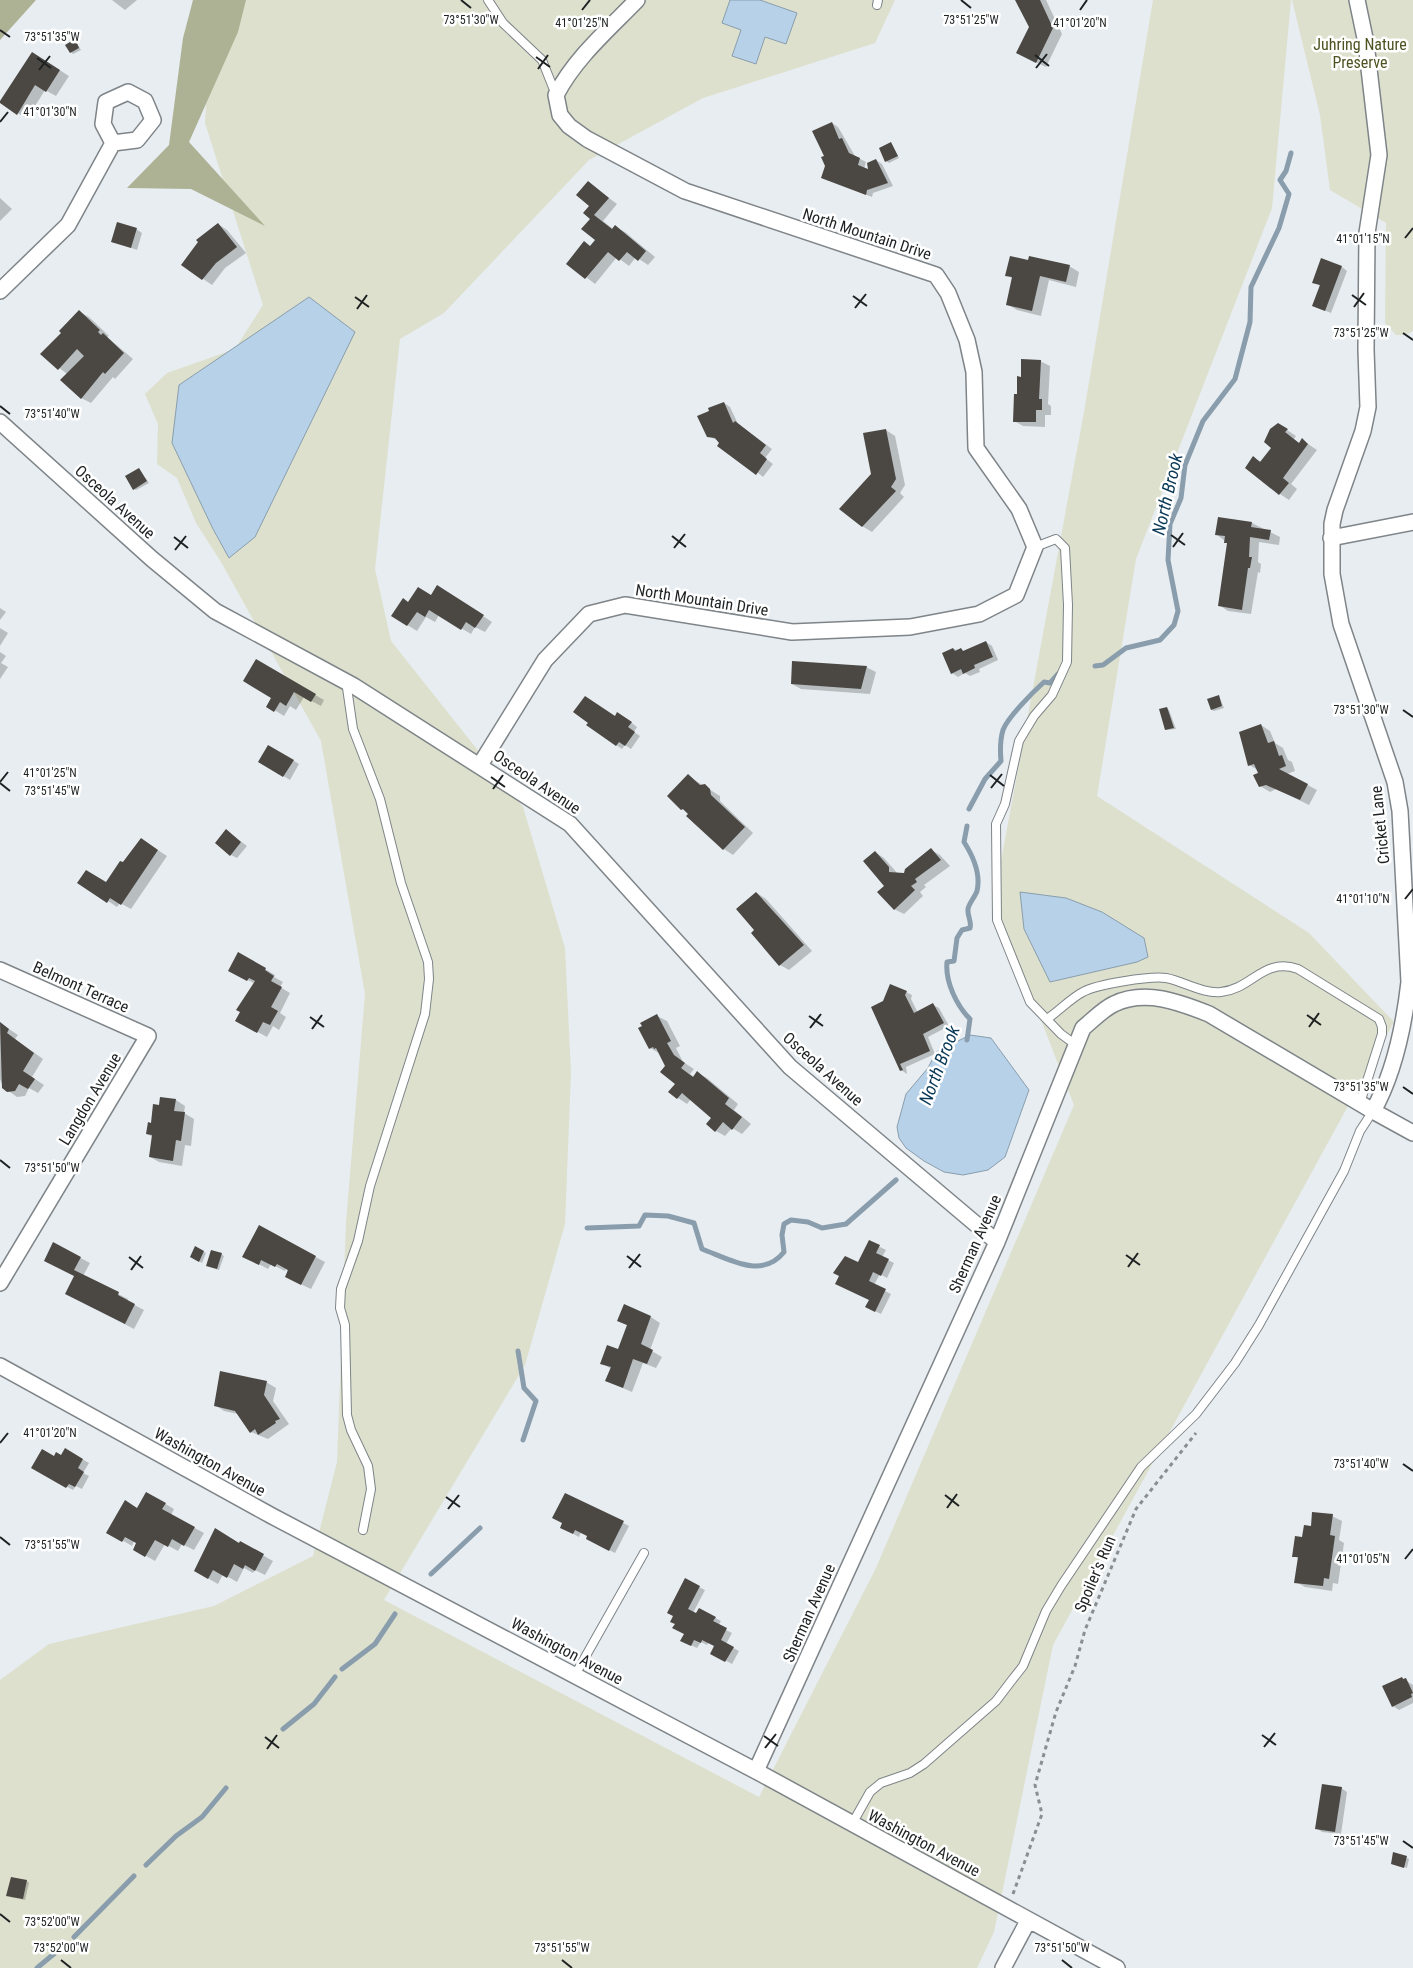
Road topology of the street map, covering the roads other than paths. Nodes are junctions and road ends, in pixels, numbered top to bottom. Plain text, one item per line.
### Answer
1 (488, 0) edge
2 (638, 0) edge
3 (1357, 0) edge
4 (556, 95) junction
5 (113, 143) dead end
6 (0, 291) edge
7 (0, 422) edge
8 (1413, 522) edge
9 (1332, 538) junction
10 (1035, 548) junction
11 (346, 682) junction
12 (480, 765) junction
13 (0, 970) edge
14 (1411, 982) edge
15 (1047, 1020) junction
16 (148, 1036) joint
17 (1076, 1046) junction
18 (1360, 1102) junction
19 (1373, 1111) junction
20 (1413, 1133) edge
21 (997, 1242) junction
22 (0, 1283) edge
23 (0, 1366) edge
24 (363, 1530) dead end
25 (644, 1553) dead end
26 (575, 1676) junction
27 (756, 1771) junction
28 (852, 1824) junction
29 (1028, 1921) junction
30 (1003, 1968) edge
31 (1117, 1968) edge

1 - 4 lane
2 - 4 street
3 - 9 street, Cricket Lane
4 - 10 street, North Mountain Drive
5 - 6 street
7 - 11 street, Osceola Avenue
8 - 9 street
9 - 14 street, Cricket Lane
10 - 12 street, North Mountain Drive
10 - 15 lane
11 - 12 street, Osceola Avenue
11 - 24 lane
12 - 21 street, Osceola Avenue
13 - 16 street, Belmont Terrace
14 - 19 street, Cricket Lane
15 - 17 lane
15 - 18 lane
16 - 22 street, Langdon Avenue
17 - 18 street, Sherman Avenue
17 - 21 street, Sherman Avenue
18 - 19 street, Sherman Avenue
19 - 20 street, Sherman Avenue
19 - 28 lane
21 - 27 street, Sherman Avenue
23 - 26 street, Washington Avenue
25 - 26 lane
26 - 27 street, Washington Avenue
27 - 28 street, Washington Avenue
28 - 29 street, Washington Avenue
29 - 30 street
29 - 31 street, Washington Avenue

